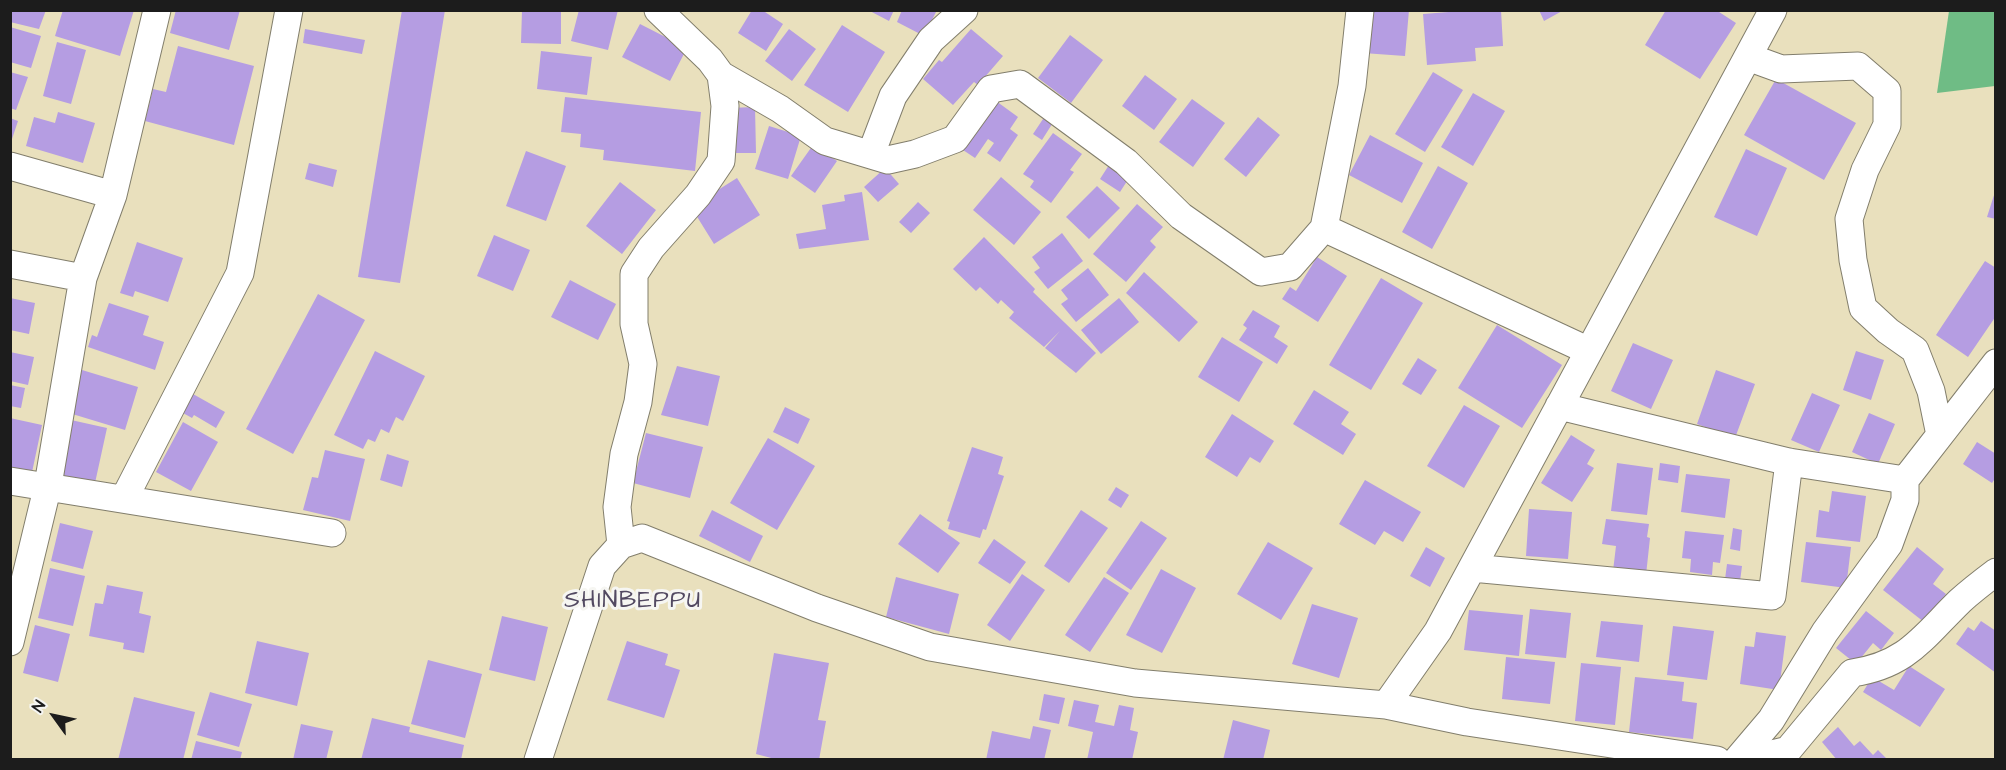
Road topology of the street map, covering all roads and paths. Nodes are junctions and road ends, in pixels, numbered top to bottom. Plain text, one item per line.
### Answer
1 (157, 10) edge
2 (289, 10) edge
3 (658, 10) edge
4 (964, 10) edge
5 (1360, 10) edge
6 (1773, 10) edge
7 (1748, 57) junction
8 (721, 75) junction
9 (871, 154) junction
10 (11, 169) edge
11 (113, 195) junction
12 (1323, 228) junction
13 (10, 264) edge
14 (83, 278) junction
15 (1589, 351) junction
16 (1995, 363) edge
17 (1559, 406) junction
18 (1940, 435) junction
19 (1789, 462) junction
20 (1905, 480) junction
21 (10, 481) edge
22 (48, 485) junction
23 (125, 497) junction
24 (332, 533) dead end
25 (621, 545) junction
26 (1472, 568) junction
27 (1995, 572) edge
28 (10, 642) edge
29 (1386, 705) junction
30 (538, 759) edge
31 (1717, 759) edge
32 (1737, 759) edge
33 (1747, 759) edge

1 - 11 street
2 - 23 street
3 - 8 street
4 - 9 street
5 - 12 street
6 - 7 street
7 - 15 street
7 - 18 street
8 - 9 street
8 - 25 street
9 - 12 street
10 - 11 street
11 - 14 street
12 - 15 street
13 - 14 street
14 - 22 street
15 - 17 street
16 - 18 street
17 - 19 street
17 - 26 street
18 - 20 street
19 - 20 street
19 - 26 street
20 - 32 street
21 - 22 street
22 - 23 street
22 - 28 street
23 - 24 street
25 - 29 street
25 - 30 street
26 - 29 street
27 - 33 street
29 - 31 street

